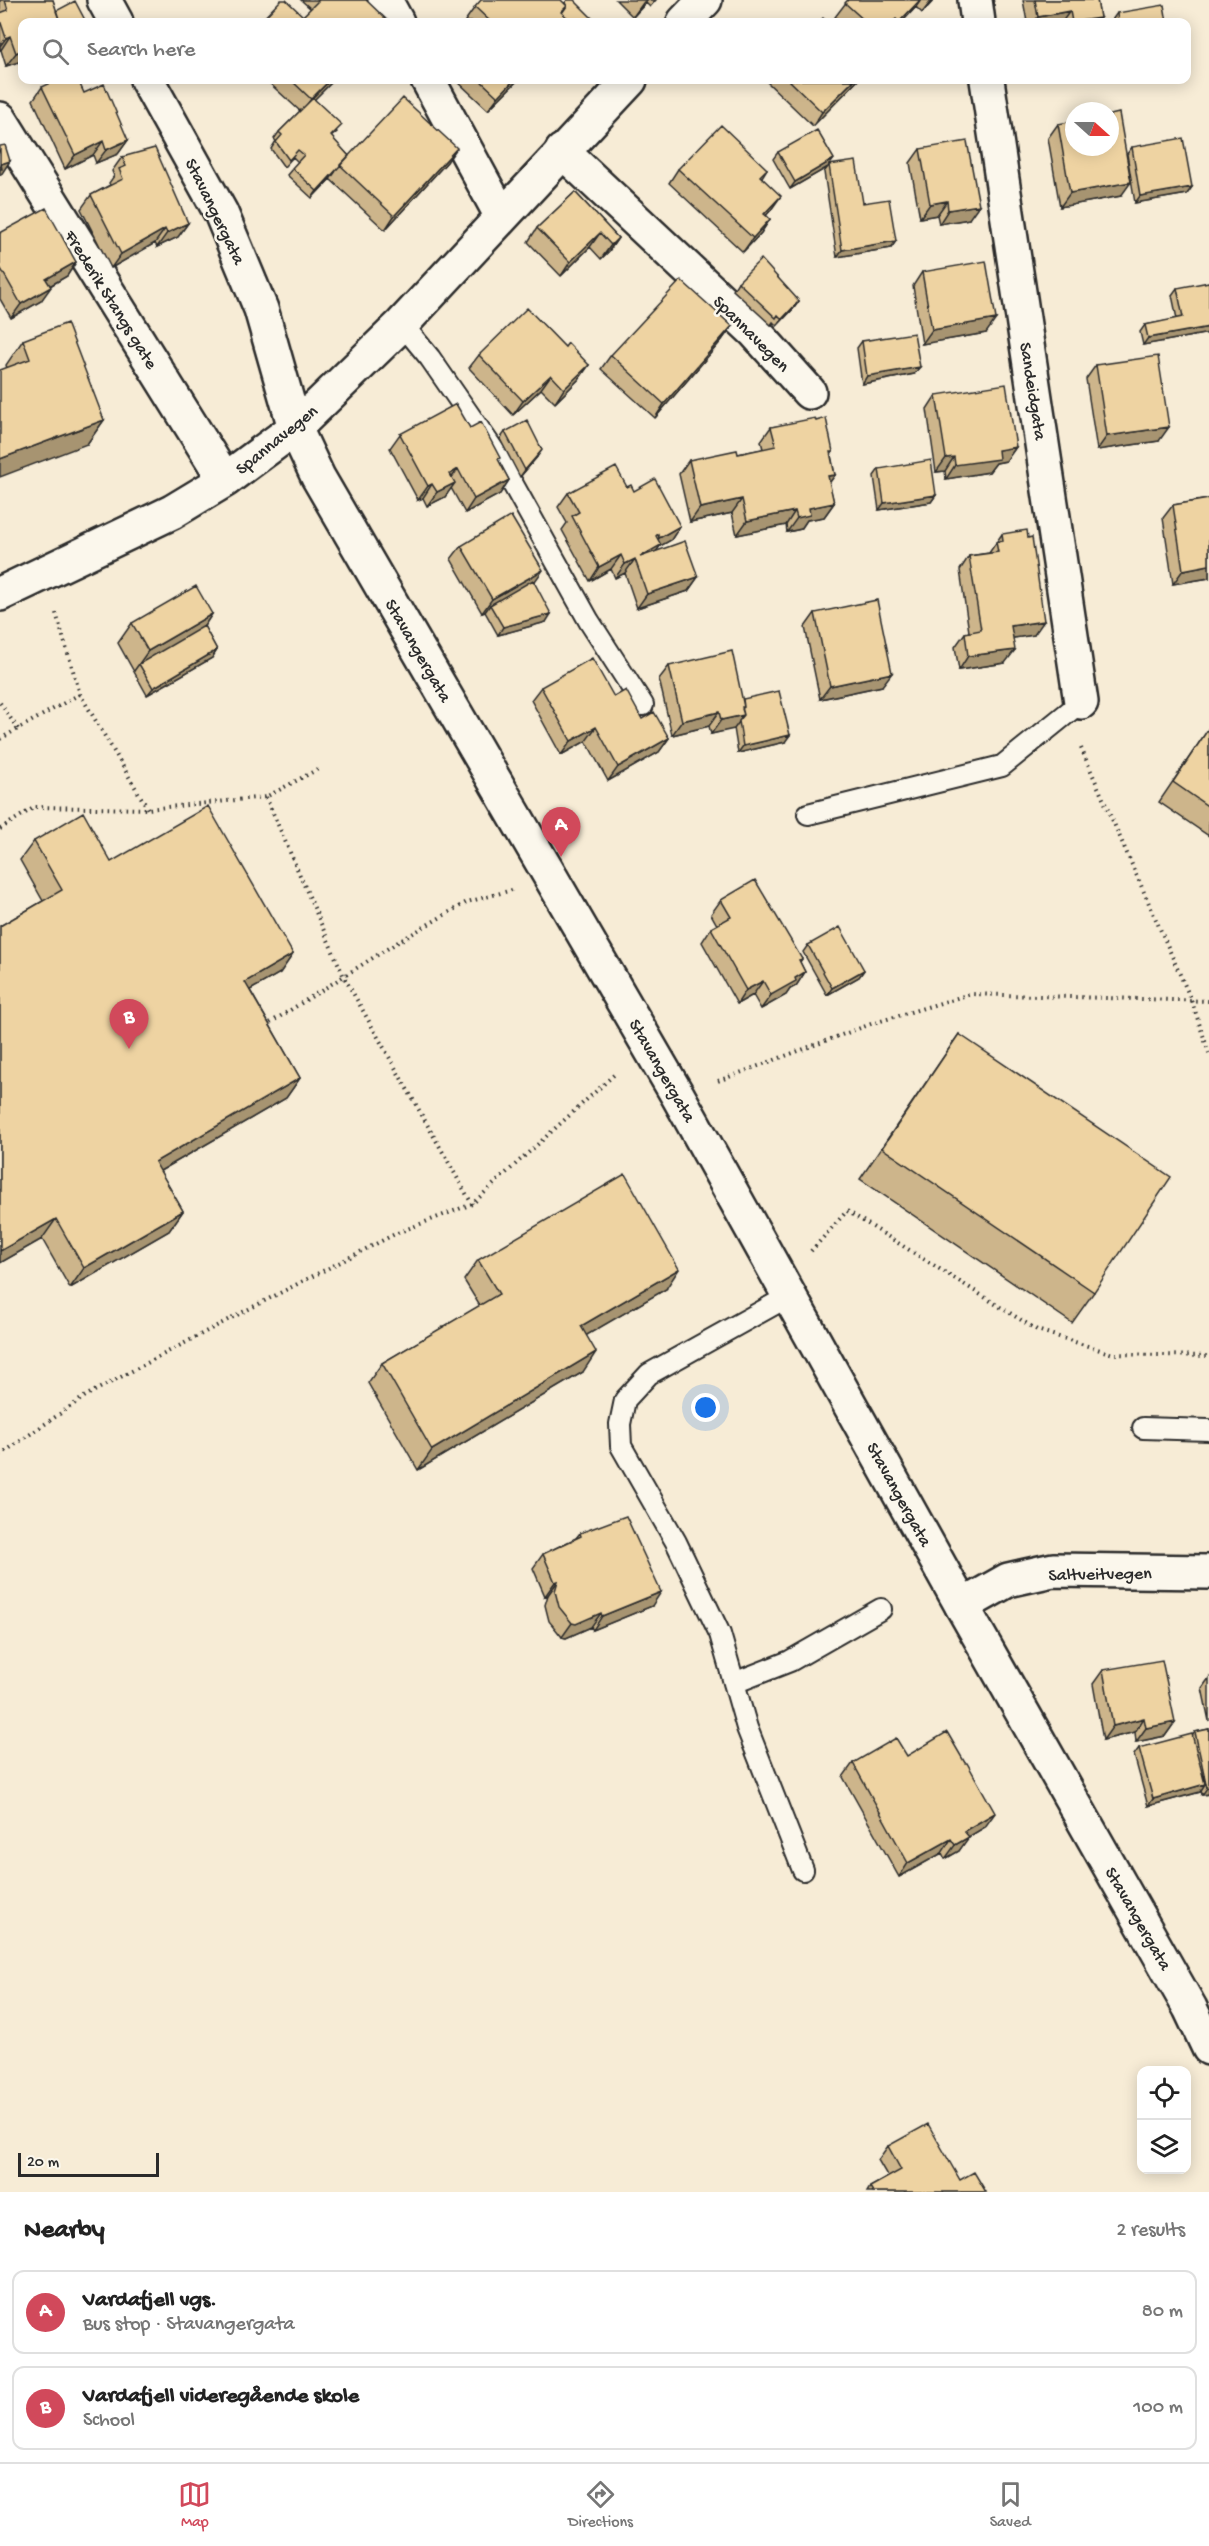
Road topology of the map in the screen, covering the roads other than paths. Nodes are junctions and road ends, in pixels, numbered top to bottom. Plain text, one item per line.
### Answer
1 (104, 0) edge
2 (386, 0) edge
3 (705, 0) edge
4 (975, 0) edge
5 (114, 18) edge
6 (396, 18) edge
7 (688, 18) edge
8 (977, 18) edge
9 (149, 84) edge
10 (430, 84) edge
11 (626, 84) edge
12 (988, 84) edge
13 (0, 119) edge
14 (562, 151) junction
15 (501, 215) junction
16 (402, 324) junction
17 (809, 392) dead end
18 (295, 428) junction
19 (225, 480) junction
20 (0, 594) edge
21 (1081, 702) joint
22 (643, 705) dead end
23 (808, 814) dead end
24 (784, 1282) junction
25 (1143, 1428) dead end
26 (1209, 1430) edge
27 (1209, 1572) edge
28 (962, 1606) junction
29 (881, 1609) dead end
30 (734, 1683) junction
31 (803, 1870) dead end
32 (1209, 2048) edge

1 - 5 street
2 - 6 street
3 - 7 street
4 - 8 street
9 - 18 street, Stavangergata
10 - 15 street
11 - 14 street, Spannavegen
12 - 21 street, Sandeidgata
13 - 19 street, Frederik Stangs gate
14 - 15 street, Spannavegen
14 - 17 street, Spannavegen
15 - 16 street, Spannavegen
16 - 18 street, Spannavegen
16 - 22 lane
18 - 19 street, Spannavegen
18 - 24 street, Stavangergata
19 - 20 street, Spannavegen
21 - 23 lane
24 - 28 street, Stavangergata
24 - 30 lane
25 - 26 lane
27 - 28 street, Saltveitvegen
28 - 32 street, Stavangergata
29 - 30 lane
30 - 31 lane

